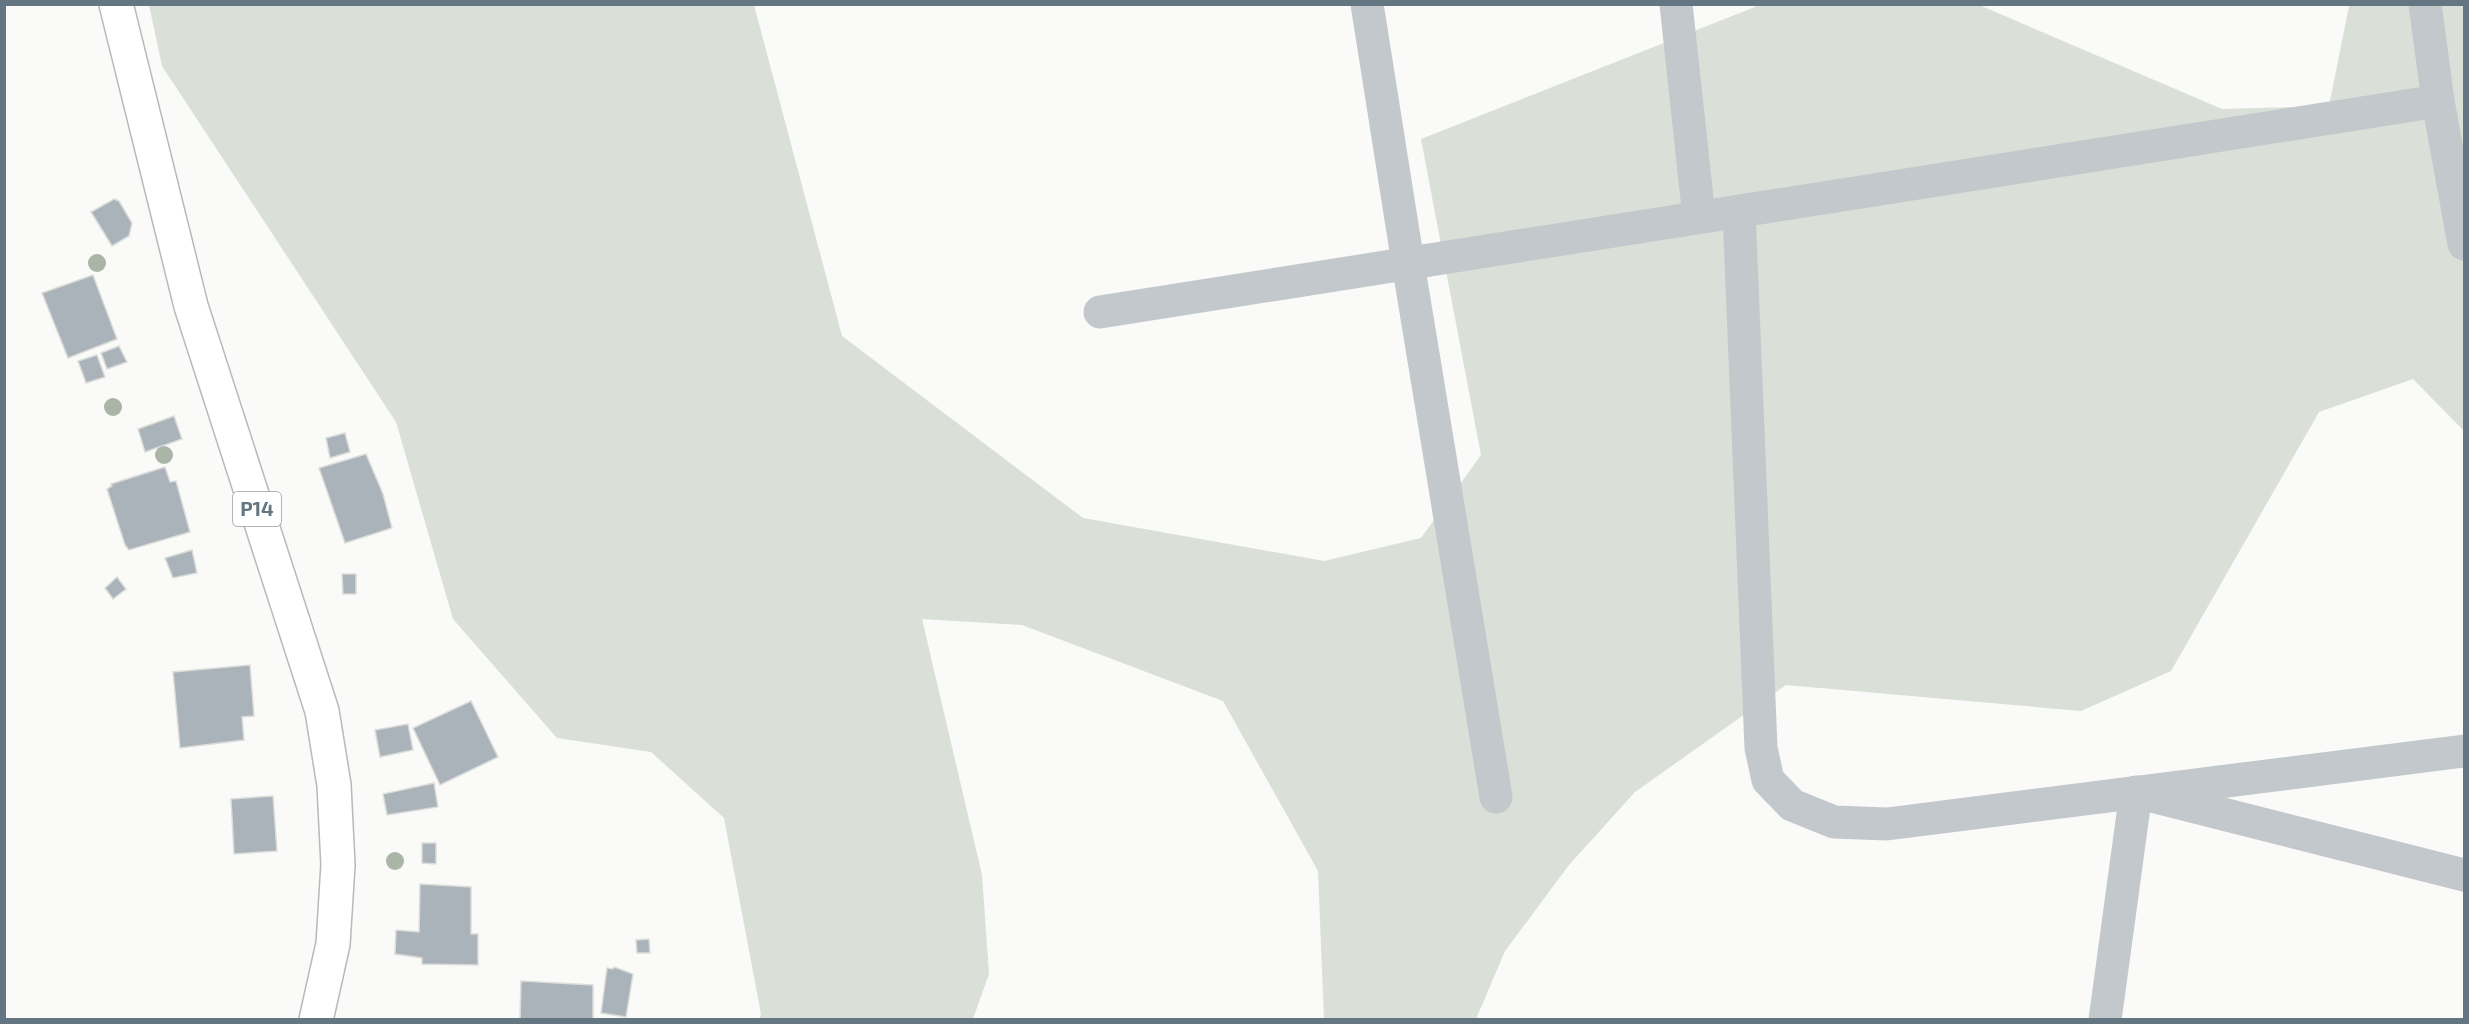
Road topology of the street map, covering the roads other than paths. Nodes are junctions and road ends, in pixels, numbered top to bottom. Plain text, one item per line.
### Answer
1 (116, 4) edge
2 (1367, 4) edge
3 (1676, 4) edge
4 (2425, 4) edge
5 (2438, 101) junction
6 (2454, 134) edge
7 (1739, 211) junction
8 (1698, 218) junction
9 (2464, 244) edge
10 (1408, 264) junction
11 (1100, 312) dead end
12 (2464, 751) edge
13 (2136, 792) junction
14 (1496, 797) dead end
15 (2464, 875) edge
16 (316, 1020) edge
17 (2105, 1020) edge

1 - 16 main road, P14
2 - 10 street
3 - 8 street
4 - 5 street
5 - 6 street
5 - 7 street
6 - 9 street
7 - 8 street
7 - 13 street
8 - 10 street
10 - 11 street
10 - 14 street
12 - 13 street
13 - 15 street
13 - 17 street

